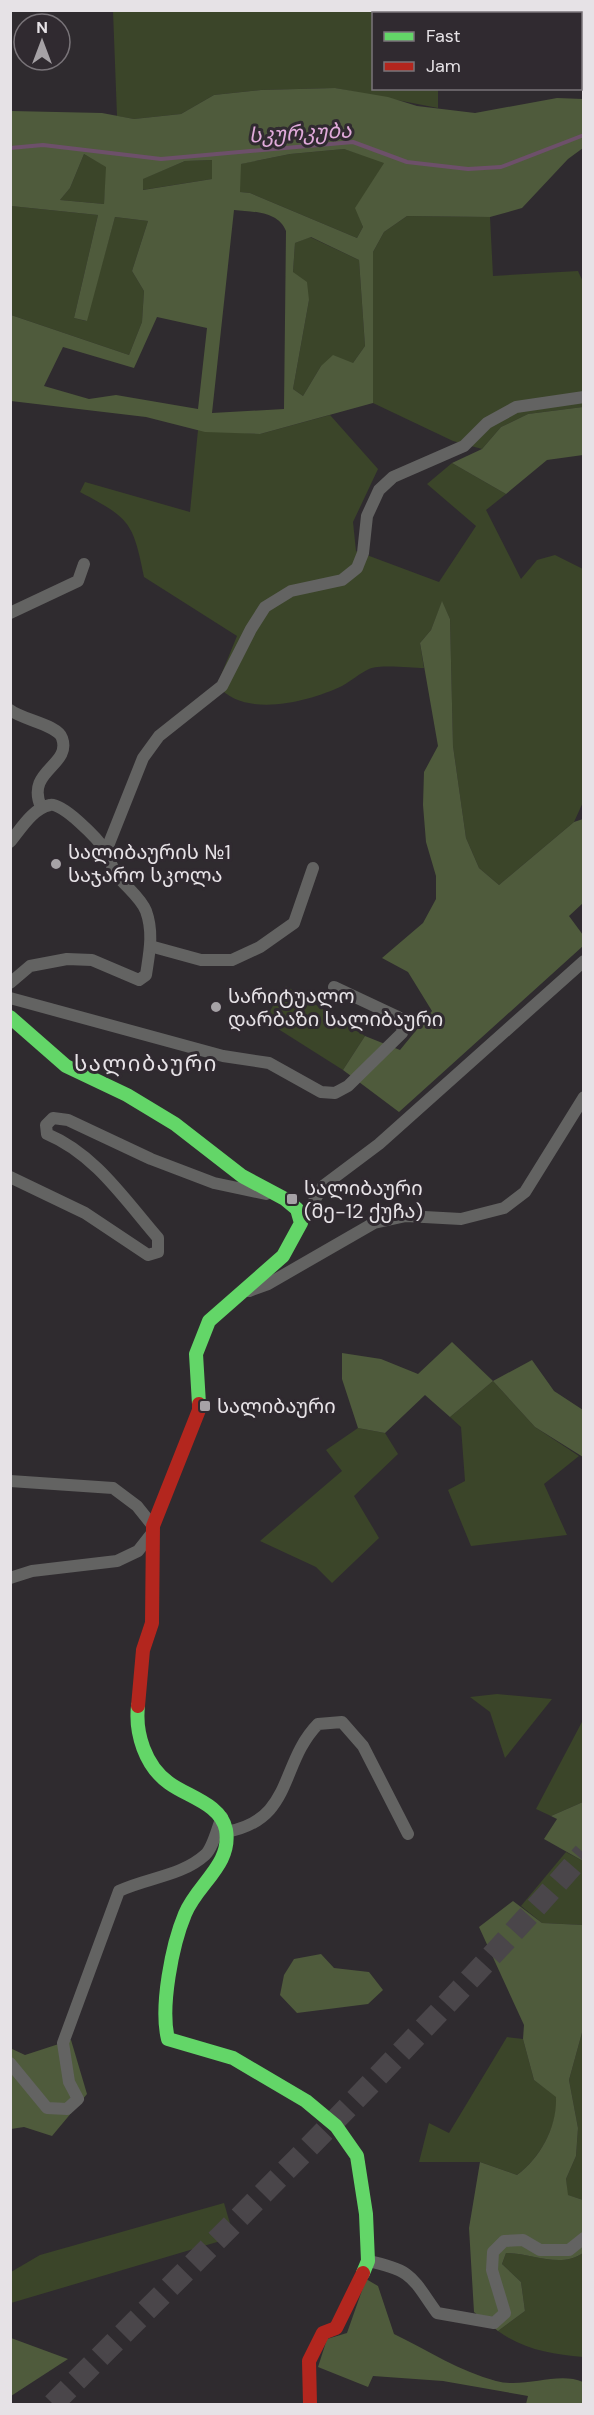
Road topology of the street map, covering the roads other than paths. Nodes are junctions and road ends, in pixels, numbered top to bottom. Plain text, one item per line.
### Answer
1 (584, 397) edge
2 (84, 564) dead end
3 (10, 613) edge
4 (10, 710) edge
5 (41, 807) junction
6 (10, 842) edge
7 (106, 851) junction
8 (313, 868) dead end
9 (150, 946) junction
10 (584, 961) edge
11 (10, 983) edge
12 (334, 987) dead end
13 (10, 998) edge
14 (10, 1017) edge
15 (584, 1097) edge
16 (10, 1177) edge
17 (285, 1198) junction
18 (302, 1223) junction
19 (239, 1295) junction
20 (10, 1480) edge
21 (153, 1529) junction
22 (10, 1578) edge
23 (222, 1817) junction
24 (226, 1832) junction
25 (408, 1834) dead end
26 (10, 2062) edge
27 (584, 2238) edge
28 (368, 2261) junction
29 (310, 2404) edge

1 - 7 street
2 - 3 street
4 - 5 street
5 - 6 street
5 - 7 street
7 - 9 street
8 - 9 street
9 - 11 street
10 - 18 street
12 - 13 street
14 - 17 street
15 - 19 street
16 - 17 street
17 - 18 street
18 - 19 street
19 - 21 street
20 - 21 street
21 - 22 street
21 - 23 street
23 - 24 street
23 - 26 street
24 - 25 street
24 - 28 street
27 - 28 street
28 - 29 street

